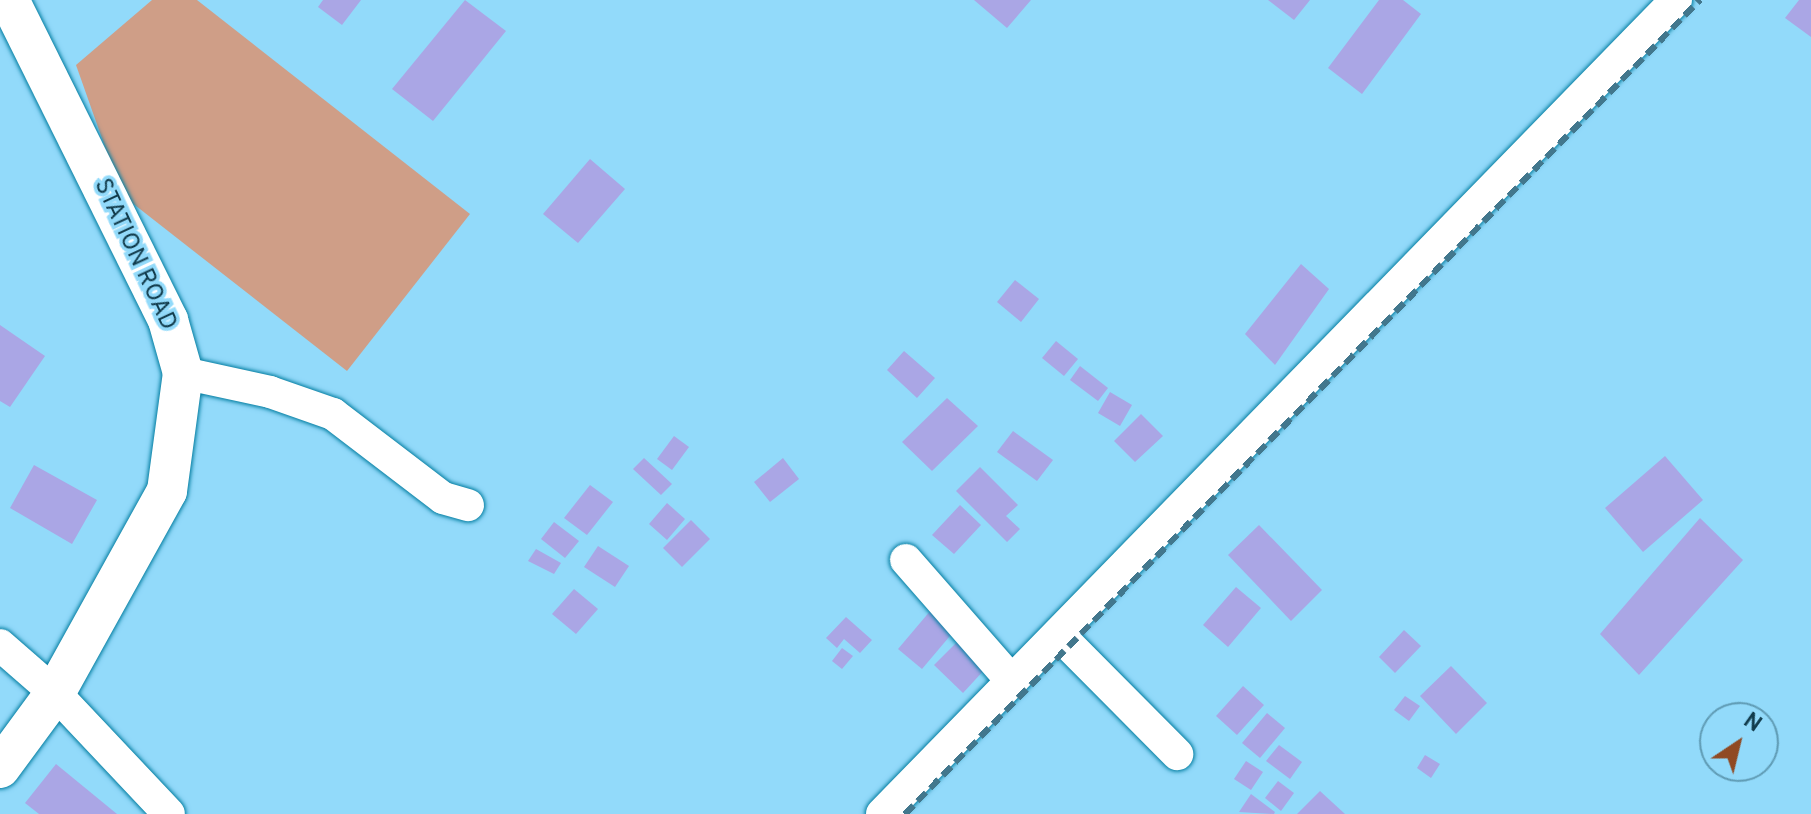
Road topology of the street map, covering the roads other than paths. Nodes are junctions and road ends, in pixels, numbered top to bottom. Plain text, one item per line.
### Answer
1 (9, 0) edge
2 (1676, 0) edge
3 (183, 373) junction
4 (468, 505) dead end
5 (906, 560) dead end
6 (1059, 635) junction
7 (0, 645) edge
8 (1012, 681) junction
9 (55, 693) junction
10 (1177, 754) dead end
11 (0, 768) edge
12 (169, 814) edge
13 (882, 814) edge

1 - 3 street, STATION ROAD
2 - 6 street
3 - 4 street
3 - 9 street, STATION ROAD
5 - 8 street
6 - 8 street
6 - 10 street
7 - 9 street
8 - 13 street
9 - 11 street, STATION ROAD
9 - 12 street

